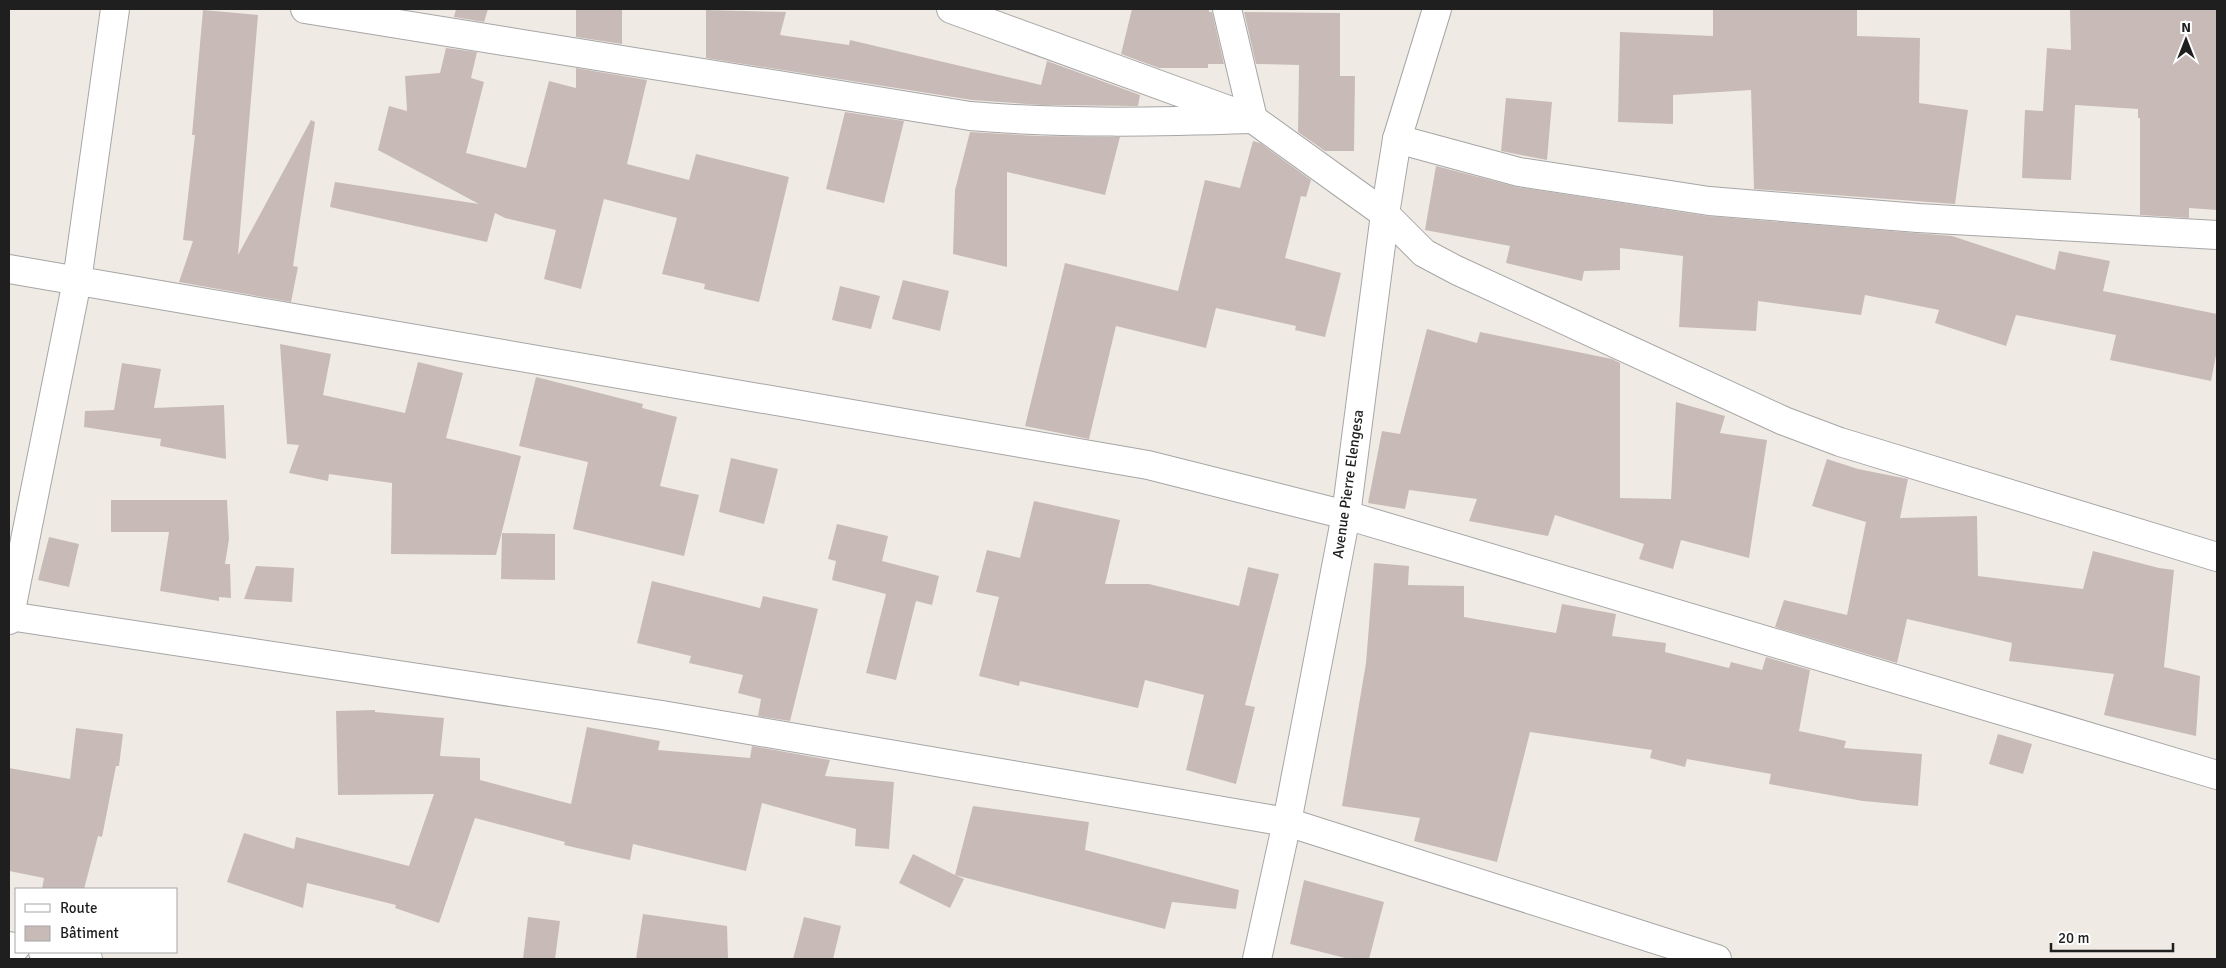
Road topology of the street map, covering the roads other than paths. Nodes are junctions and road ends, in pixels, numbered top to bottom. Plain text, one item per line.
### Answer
1 (115, 9) edge
2 (304, 9) edge
3 (951, 9) edge
4 (1227, 9) edge
5 (1437, 9) edge
6 (1253, 119) junction
7 (1397, 139) junction
8 (1385, 214) junction
9 (2217, 235) edge
10 (9, 268) edge
11 (77, 281) junction
12 (1346, 515) junction
13 (2217, 557) edge
14 (9, 618) edge
15 (2217, 775) edge
16 (1287, 822) junction
17 (49, 953) edge
18 (88, 959) edge
19 (1256, 959) edge
20 (1717, 959) edge

1 - 11 street
2 - 6 street
3 - 6 street
4 - 6 street
5 - 7 street, Avenue Pierre Elengesa
6 - 8 street
7 - 8 street, Avenue Pierre Elengesa
7 - 9 street
8 - 12 street, Avenue Pierre Elengesa
8 - 13 street
10 - 11 street
11 - 12 street
11 - 14 street
12 - 15 street
12 - 16 street, Avenue Pierre Elengesa
14 - 16 street
16 - 19 street, Avenue Pierre Elengesa
16 - 20 street
17 - 18 street

